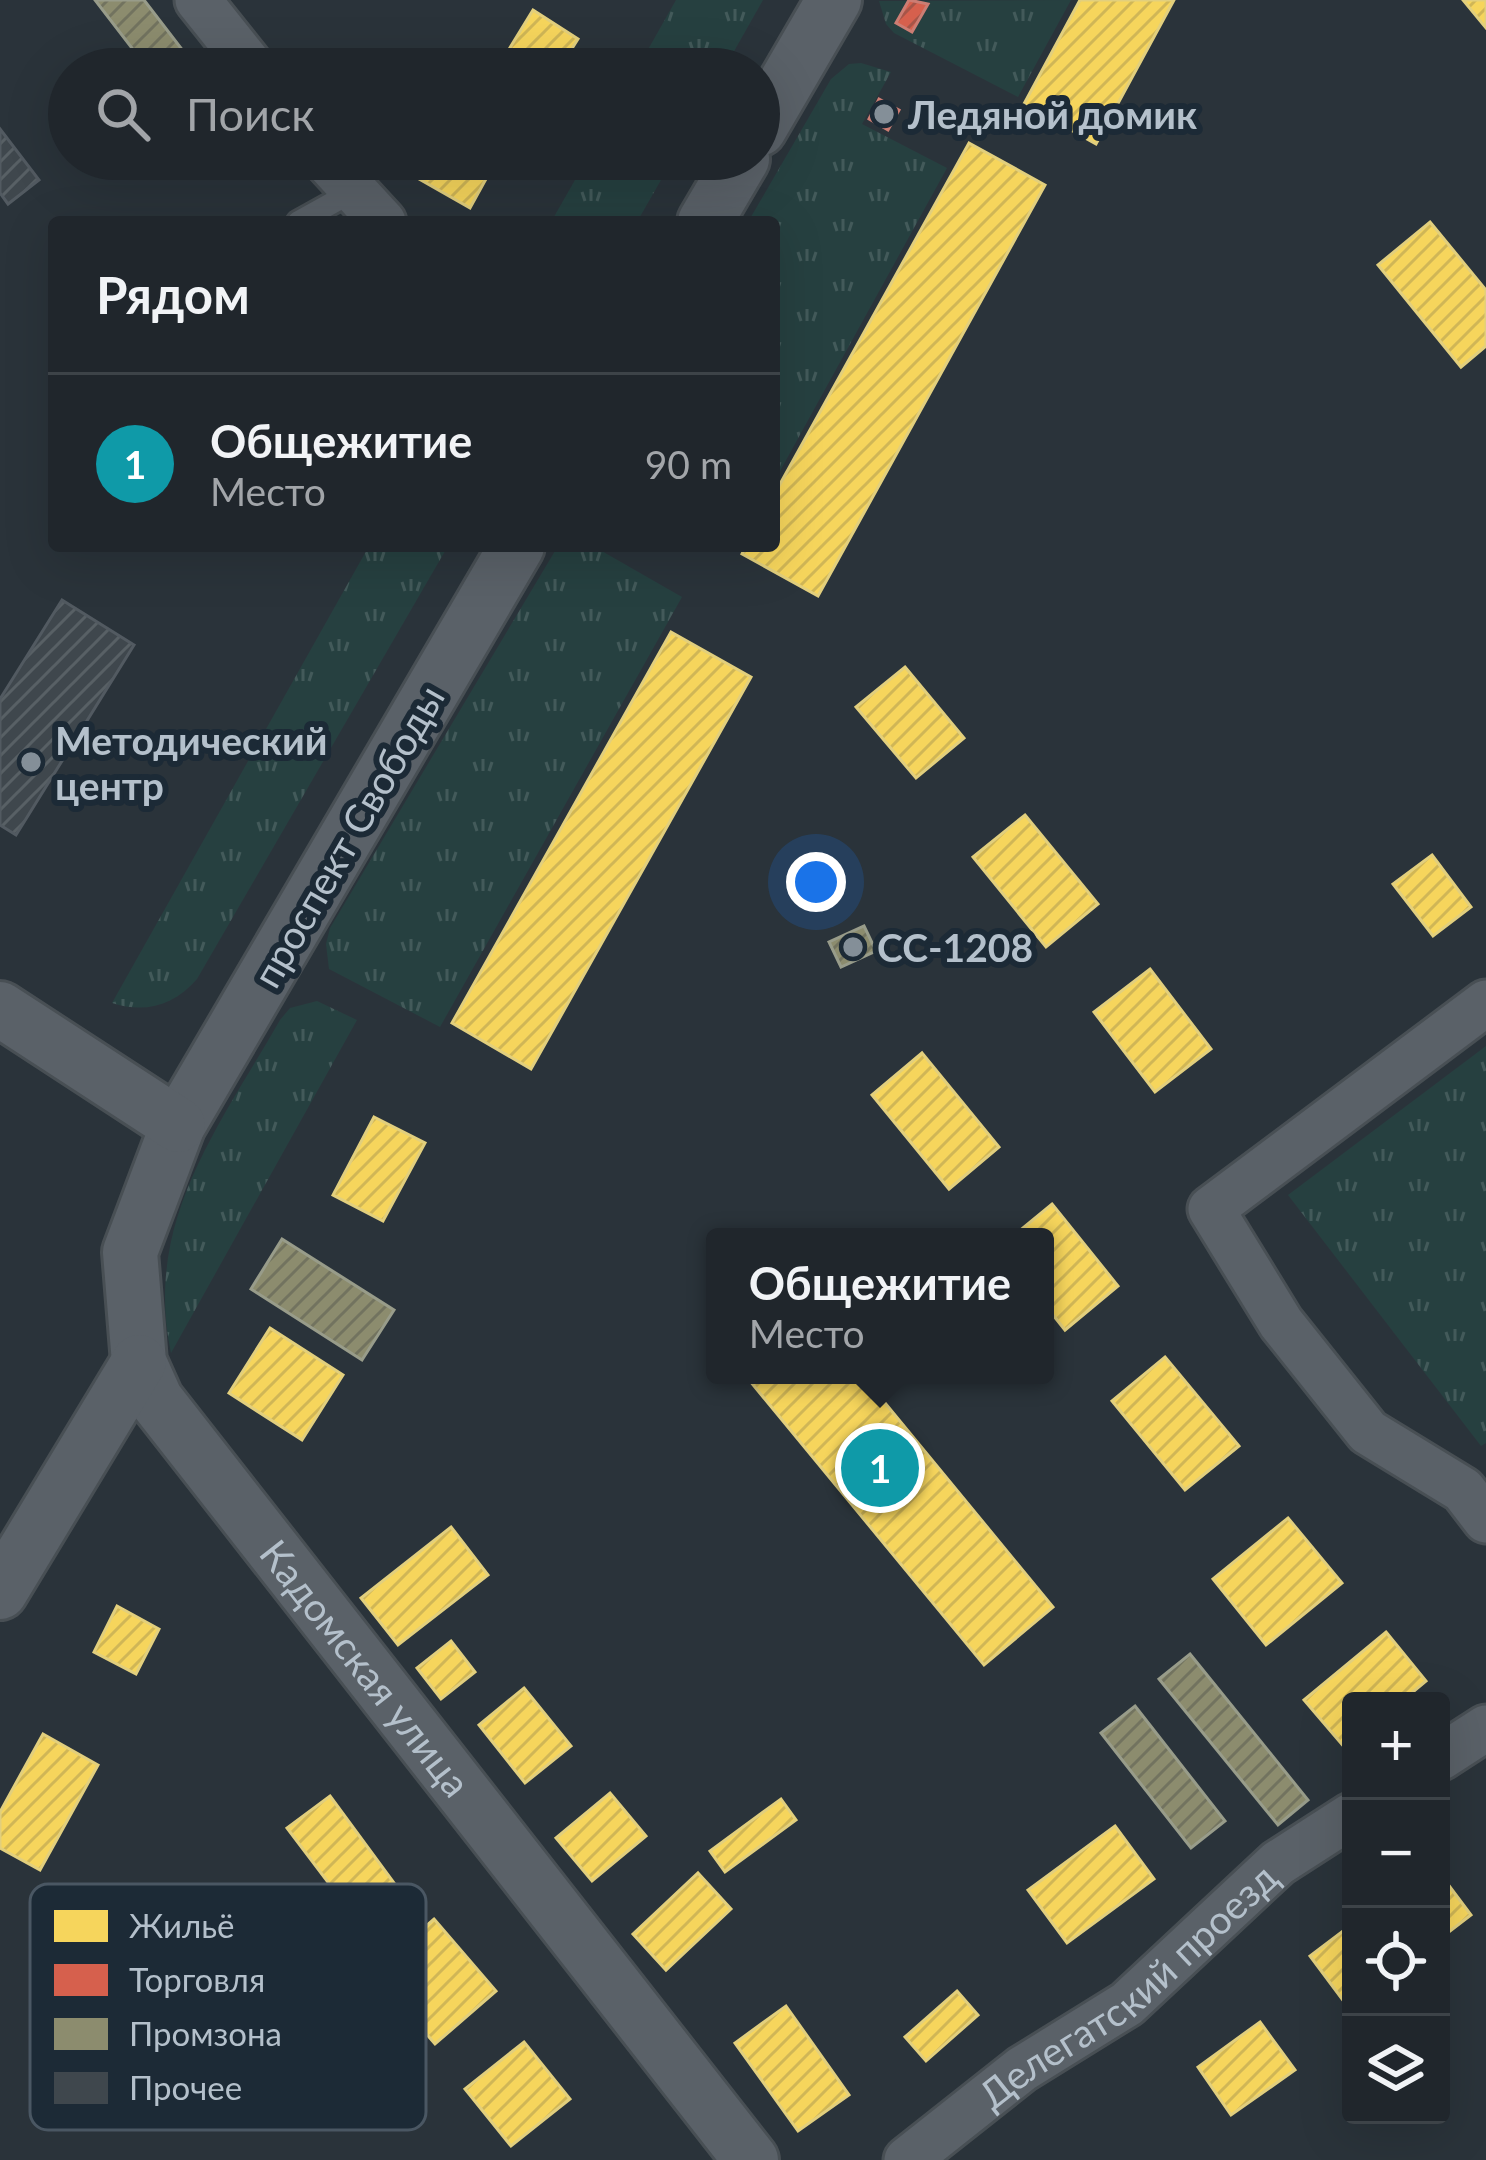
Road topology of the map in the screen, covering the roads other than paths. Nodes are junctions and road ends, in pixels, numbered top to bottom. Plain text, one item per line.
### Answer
1 (198, 0) edge
2 (834, 0) edge
3 (236, 48) edge
4 (780, 93) edge
5 (730, 180) edge
6 (353, 191) edge
7 (309, 216) edge
8 (709, 216) edge
9 (514, 552) edge
10 (1486, 1004) edge
11 (0, 1009) edge
12 (178, 1125) junction
13 (140, 1362) junction
14 (1486, 1520) edge
15 (0, 1592) edge
16 (1486, 1728) edge
17 (1450, 1751) edge
18 (1342, 1822) edge
19 (751, 2160) edge
20 (907, 2160) edge

1 - 3 street
2 - 4 street
5 - 8 street
6 - 7 lane
9 - 12 street, проспект Свободы
10 - 14 street
11 - 12 street
12 - 13 street, Кадомская улица
13 - 15 street
13 - 19 street, Кадомская улица
16 - 17 street
18 - 20 street, Делегатский проезд

